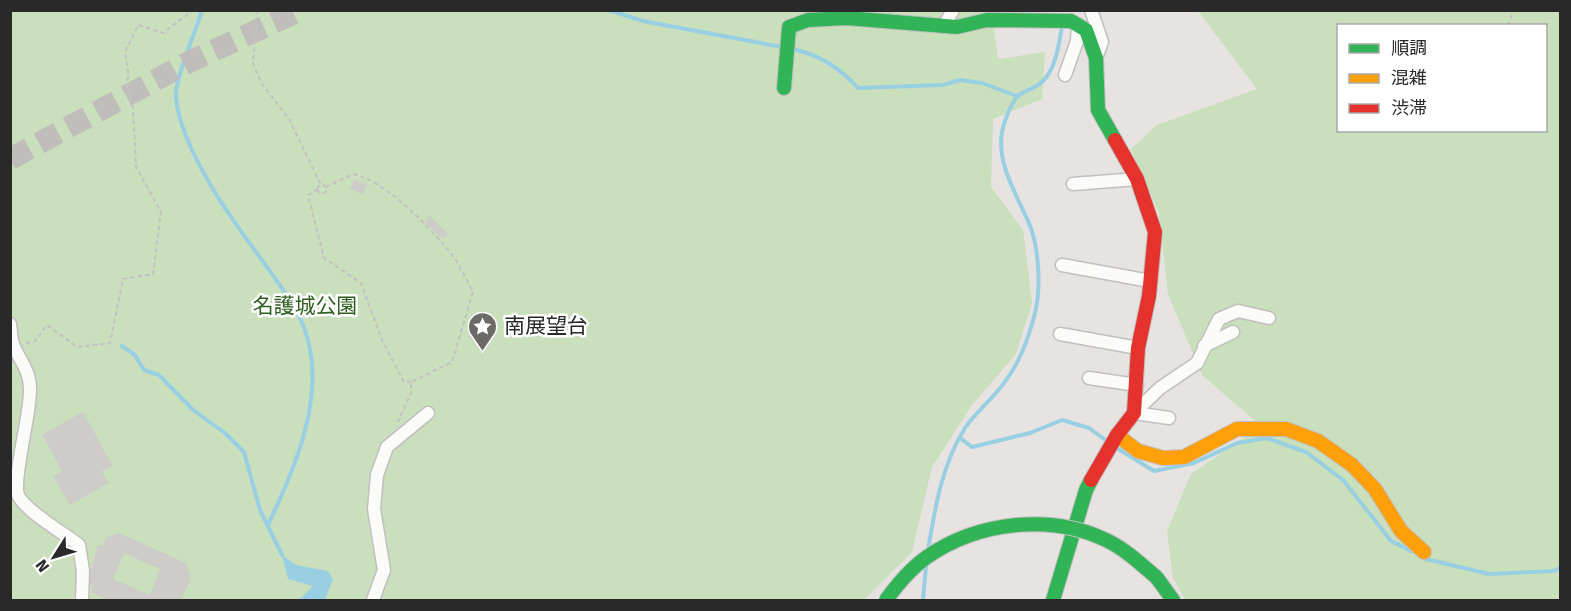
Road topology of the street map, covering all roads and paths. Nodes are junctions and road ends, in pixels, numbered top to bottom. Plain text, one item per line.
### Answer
1 (193, 10) edge
2 (257, 10) edge
3 (953, 10) edge
4 (1091, 10) edge
5 (1046, 17) edge
6 (1075, 22) junction
7 (944, 26) junction
8 (1096, 58) junction
9 (1065, 75) dead end
10 (784, 88) dead end
11 (1137, 179) junction
12 (1073, 184) dead end
13 (321, 185) junction
14 (326, 187) junction
15 (318, 189) junction
16 (1062, 265) dead end
17 (1150, 281) junction
18 (1269, 318) dead end
19 (10, 324) edge
20 (1233, 332) dead end
21 (1060, 334) dead end
22 (13, 344) junction
23 (1204, 346) junction
24 (1138, 348) junction
25 (1089, 378) dead end
26 (411, 382) junction
27 (1137, 385) junction
28 (428, 413) dead end
29 (1134, 413) junction
30 (1169, 418) dead end
31 (395, 429) dead end
32 (1116, 436) junction
33 (1424, 552) dead end
34 (82, 600) edge
35 (373, 600) edge
36 (886, 600) edge
37 (1053, 600) edge
38 (1173, 600) edge

1 - 22 path
2 - 13 path
3 - 7 street
4 - 8 street
5 - 6 street
5 - 7 street
6 - 8 street
6 - 9 street
7 - 10 street
8 - 11 street
11 - 12 street
11 - 17 street
13 - 14 path
13 - 15 path
14 - 15 path
14 - 26 path
15 - 26 path
16 - 17 street
17 - 24 street
18 - 23 street
19 - 22 street
20 - 23 street
21 - 24 street
22 - 34 street
23 - 29 street
24 - 27 street
25 - 27 street
26 - 31 path
27 - 29 street
28 - 35 street
29 - 30 street
29 - 32 street
32 - 33 street
32 - 37 street
36 - 38 street, bridge

